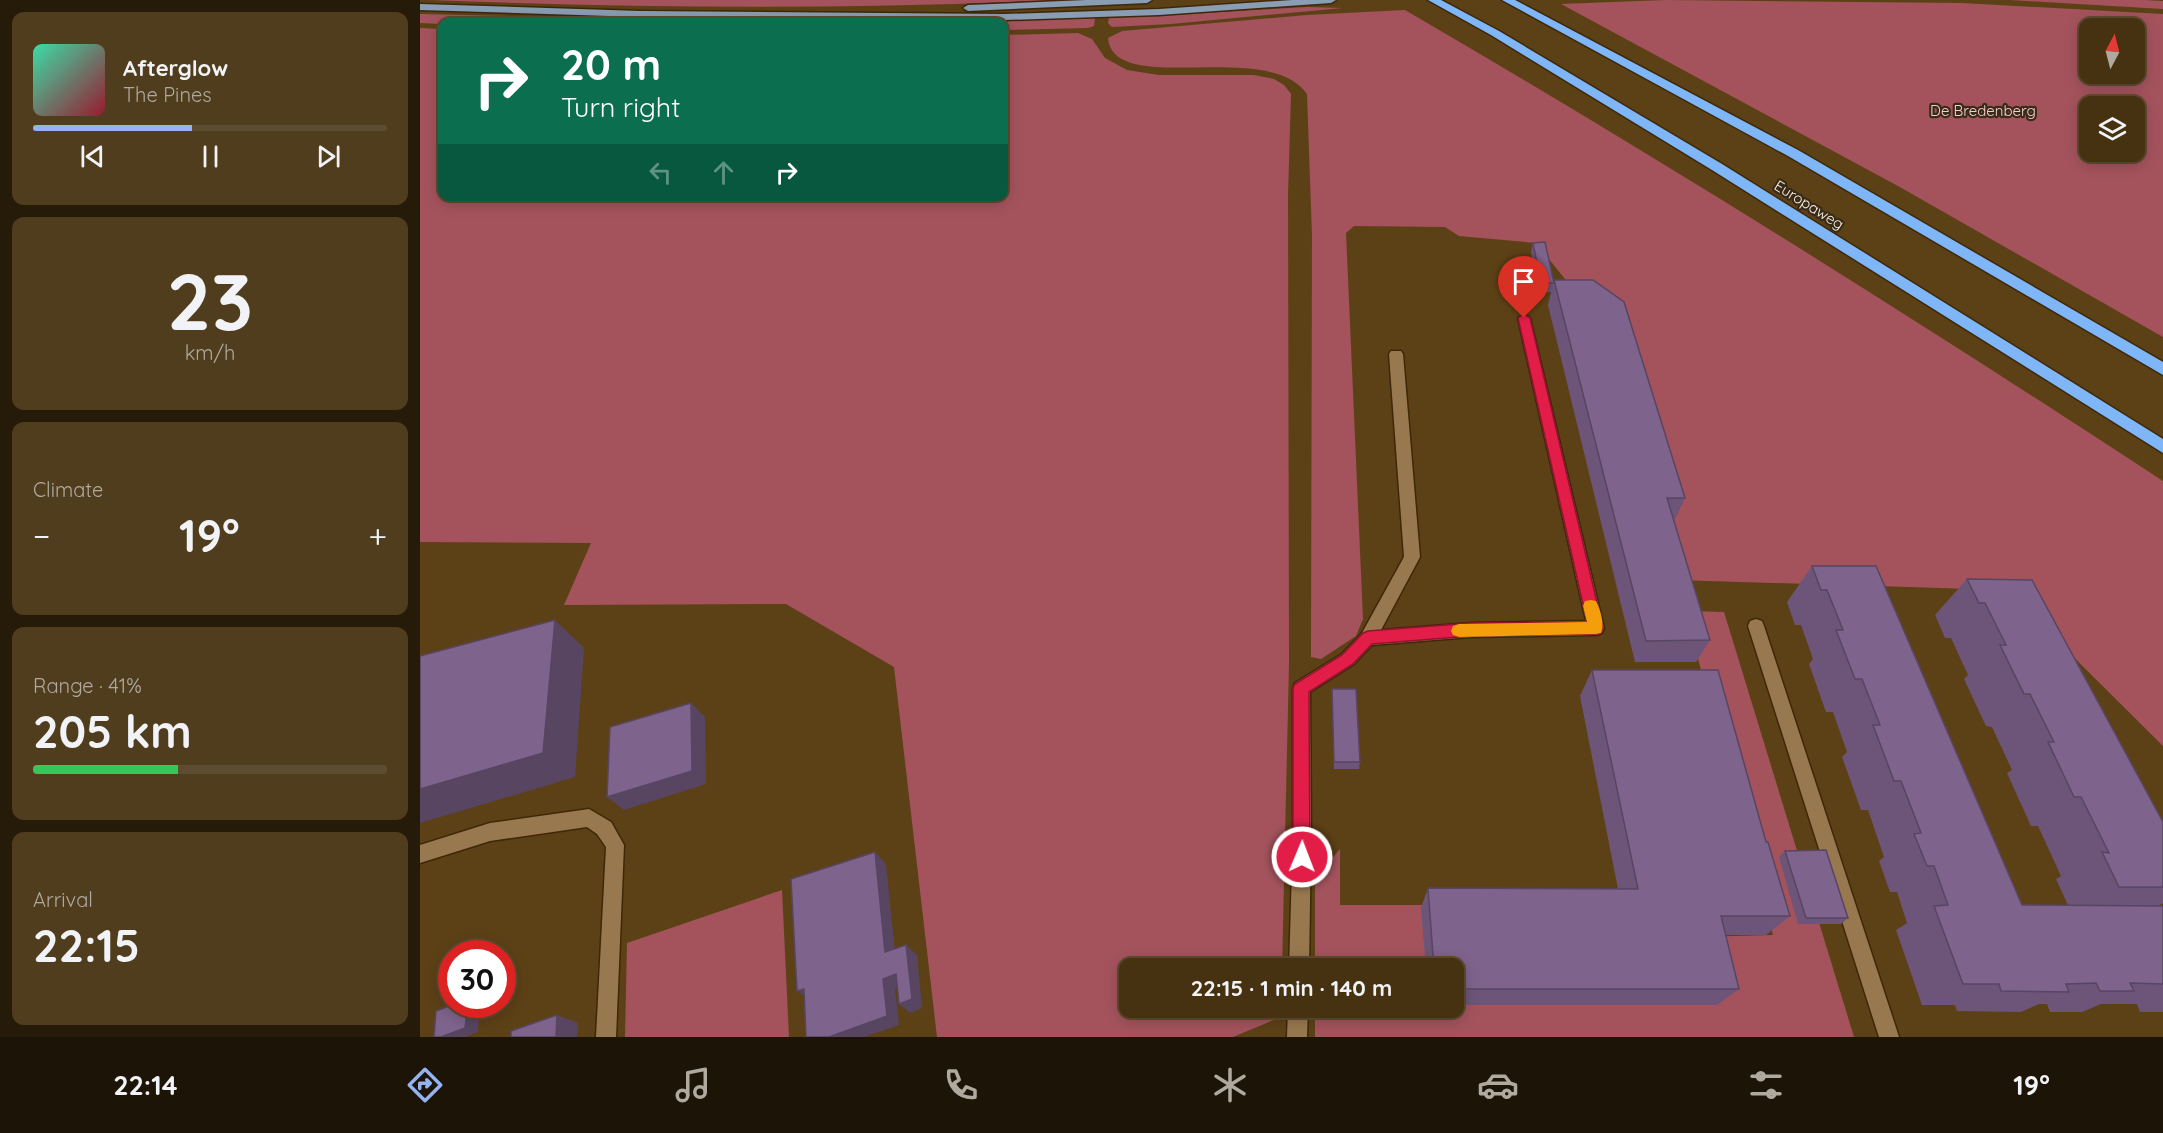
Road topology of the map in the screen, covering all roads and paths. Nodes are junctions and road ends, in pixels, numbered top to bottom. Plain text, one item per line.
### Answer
1 (1147, 0) edge
2 (1321, 0) edge
3 (1329, 0) edge
4 (1433, 0) edge
5 (1507, 0) edge
6 (420, 7) edge
7 (863, 14) junction
8 (1524, 318) dead end
9 (1396, 354) dead end
10 (2163, 369) edge
11 (2163, 447) edge
12 (1756, 626) dead end
13 (1368, 638) junction
14 (420, 854) edge
15 (1299, 958) edge
16 (1298, 1018) edge
17 (606, 1037) edge
18 (1297, 1037) edge
19 (1889, 1037) edge

1 - 7 main road
2 - 3 main road
3 - 7 main road
4 - 11 highway, Europaweg
5 - 10 highway, Europaweg
6 - 7 main road
8 - 13 street
9 - 13 street
12 - 19 street
13 - 15 street
14 - 17 street
16 - 18 street

